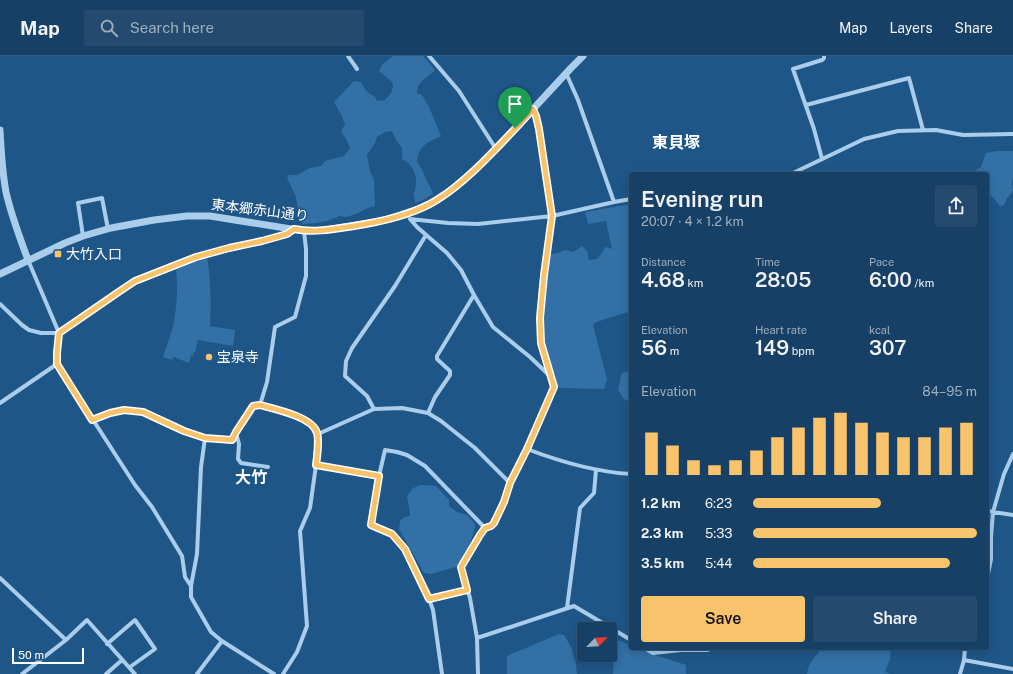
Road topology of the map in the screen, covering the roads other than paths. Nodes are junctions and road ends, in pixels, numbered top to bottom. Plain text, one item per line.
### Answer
1 (348, 56) edge
2 (429, 56) edge
3 (583, 56) edge
4 (824, 56) edge
5 (357, 69) dead end
6 (566, 73) junction
7 (806, 105) junction
8 (533, 109) junction
9 (0, 130) edge
10 (923, 130) junction
11 (1013, 134) edge
12 (496, 149) junction
13 (822, 159) junction
14 (795, 172) edge
15 (629, 199) edge
16 (614, 202) junction
17 (408, 216) junction
18 (552, 216) junction
19 (108, 229) junction
20 (294, 229) junction
21 (304, 231) junction
22 (426, 235) junction
23 (83, 236) junction
24 (28, 260) junction
25 (0, 274) edge
26 (474, 295) junction
27 (0, 304) edge
28 (59, 333) junction
29 (57, 364) junction
30 (551, 377) junction
31 (0, 403) edge
32 (260, 405) junction
33 (374, 409) junction
34 (428, 413) junction
35 (92, 420) junction
36 (236, 432) junction
37 (318, 434) junction
38 (205, 438) junction
39 (527, 449) junction
40 (1013, 454) edge
41 (316, 465) junction
42 (268, 467) dead end
43 (596, 470) junction
44 (629, 474) edge
45 (379, 476) junction
46 (510, 483) junction
47 (989, 511) edge
48 (993, 512) junction
49 (1013, 515) edge
50 (485, 528) junction
51 (989, 569) edge
52 (0, 578) edge
53 (191, 586) junction
54 (467, 590) junction
55 (429, 599) junction
56 (567, 608) junction
57 (478, 638) junction
58 (629, 639) edge
59 (66, 640) junction
60 (222, 641) junction
61 (108, 644) junction
62 (648, 650) edge
63 (681, 650) edge
64 (681, 650) edge
65 (707, 650) edge
66 (965, 650) edge
67 (122, 660) junction
68 (964, 660) junction
69 (130, 668) junction
70 (1013, 669) edge
71 (22, 674) edge
72 (106, 674) edge
73 (135, 674) edge
74 (197, 674) edge
75 (274, 674) edge
76 (283, 674) edge
77 (442, 674) edge
78 (478, 674) edge
79 (960, 674) edge

1 - 5 street
2 - 12 street
3 - 6 street, 東本郷赤山通り
4 - 7 street
6 - 8 street, 東本郷赤山通り
6 - 16 street
7 - 10 street
7 - 13 street
8 - 12 street, 東本郷赤山通り
8 - 18 street
9 - 24 street
10 - 11 street
10 - 13 street
12 - 17 street, 東本郷赤山通り
13 - 14 street
15 - 16 street
16 - 18 street
17 - 18 street
17 - 21 street, 東本郷赤山通り
17 - 22 street
18 - 30 street
19 - 20 street, 東本郷赤山通り
19 - 23 street, 東本郷赤山通り
19 - 23 street
20 - 21 street, 東本郷赤山通り
20 - 28 street
21 - 32 street
22 - 26 street
22 - 33 street
23 - 24 street, 東本郷赤山通り
24 - 25 street, 東本郷赤山通り
24 - 28 street
26 - 30 street
26 - 34 street
27 - 28 street
28 - 29 street
29 - 31 street
29 - 35 street
30 - 39 street
32 - 36 street
32 - 37 street
33 - 34 street
33 - 37 street
34 - 46 street
35 - 38 street
35 - 53 street
36 - 38 street
36 - 42 street
37 - 41 street
38 - 53 street
39 - 43 street
39 - 46 street
40 - 48 street
41 - 45 street
41 - 76 street
43 - 44 street
43 - 56 street
45 - 50 street
45 - 55 street
46 - 50 street
47 - 48 street
48 - 49 street
48 - 51 street
50 - 54 street
52 - 59 street
53 - 60 street
54 - 55 street
54 - 57 street
55 - 77 street
56 - 57 street
56 - 58 street
57 - 78 street
59 - 61 street
59 - 71 street
60 - 74 street
60 - 75 street
61 - 67 street
61 - 69 street
62 - 63 street
64 - 65 street
66 - 68 street
67 - 69 street
67 - 72 street
68 - 70 street
68 - 79 street
69 - 73 street

